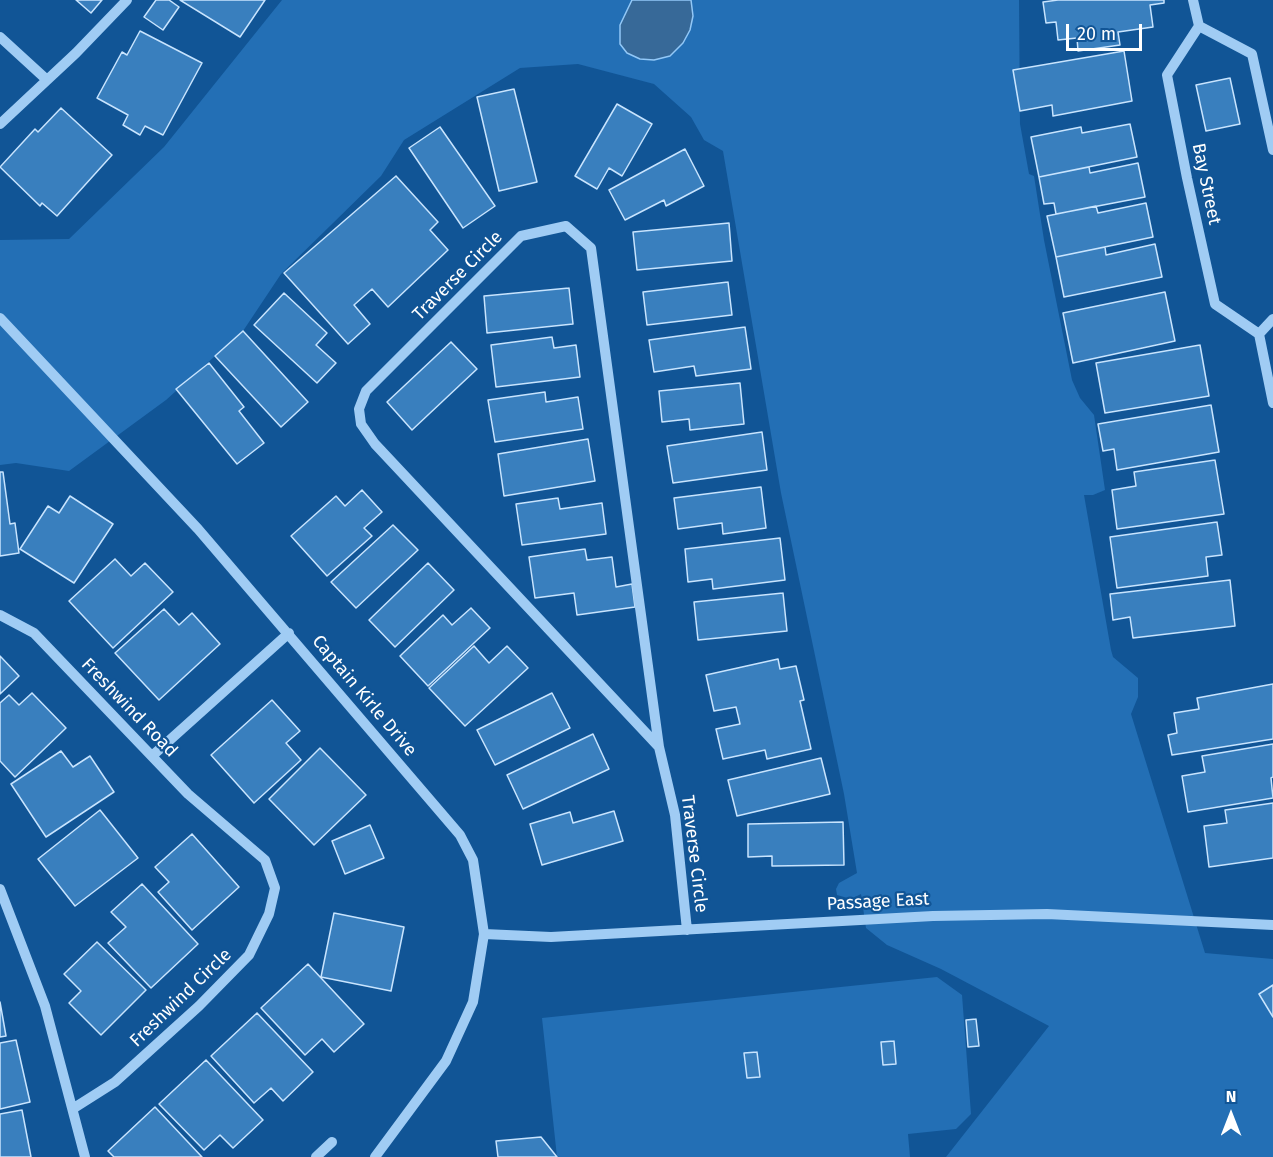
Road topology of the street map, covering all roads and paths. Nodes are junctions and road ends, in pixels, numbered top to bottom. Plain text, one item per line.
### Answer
1 (127, 0) edge
2 (1193, 0) edge
3 (1198, 26) junction
4 (0, 37) edge
5 (47, 80) junction
6 (0, 124) edge
7 (1273, 150) edge
8 (0, 318) edge
9 (1273, 320) edge
10 (1259, 334) junction
11 (1273, 403) edge
12 (0, 615) edge
13 (289, 633) junction
14 (658, 747) junction
15 (152, 756) junction
16 (231, 830) joint
17 (0, 889) edge
18 (1273, 925) edge
19 (687, 930) junction
20 (484, 933) junction
21 (74, 1108) junction
22 (332, 1142) dead end
23 (85, 1157) edge
24 (316, 1157) edge
25 (375, 1157) edge

1 - 5 street
2 - 3 street
3 - 7 street
3 - 10 street, Bay Street
4 - 5 street
5 - 6 street
8 - 13 street, Captain Kirle Drive
9 - 10 street
10 - 11 street
12 - 15 street, Freshwind Road
13 - 15 street
13 - 20 street, Captain Kirle Drive
14 - 14 street, Traverse Circle
14 - 19 street, Traverse Circle
15 - 16 street, Freshwind Road
16 - 21 street, Freshwind Circle
17 - 21 street
18 - 19 street, Passage East
19 - 20 street, Passage East
20 - 25 street, Captain Kirle Drive
21 - 23 street
22 - 24 street

